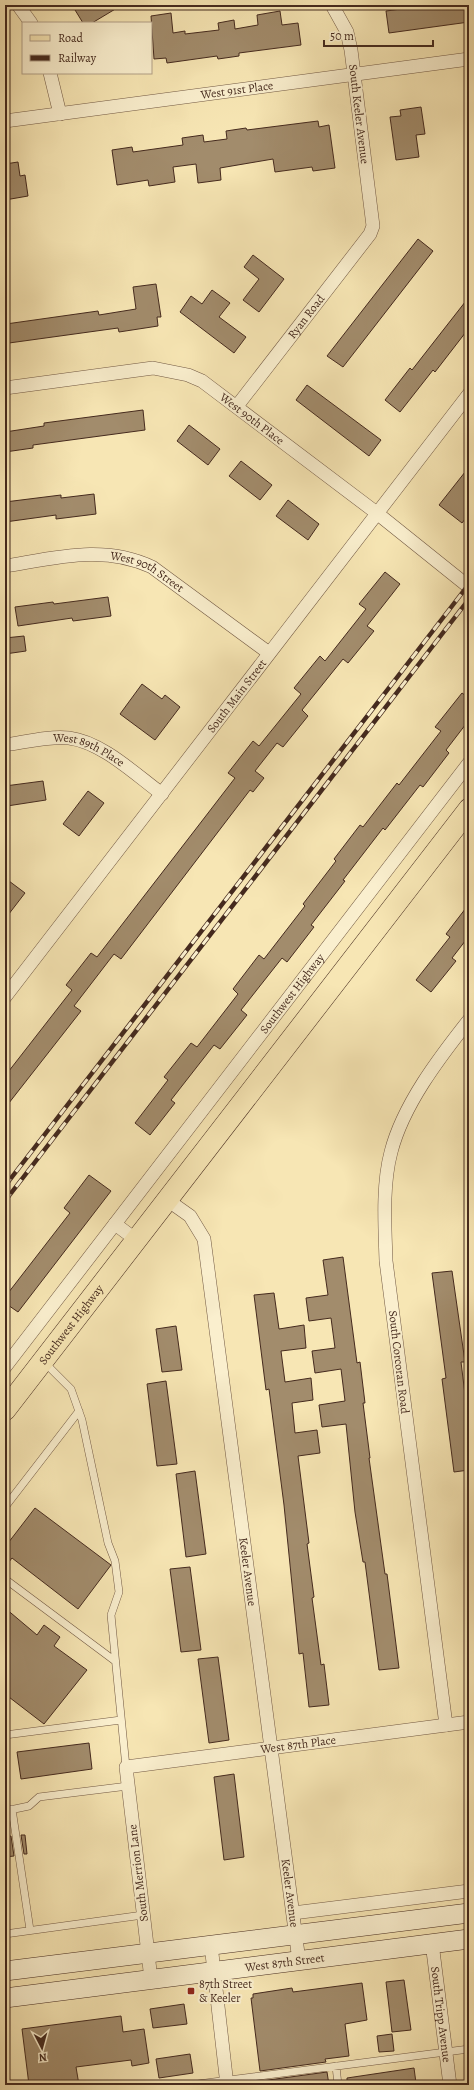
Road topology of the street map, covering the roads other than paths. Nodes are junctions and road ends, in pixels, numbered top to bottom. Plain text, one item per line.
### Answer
1 (18, 5) edge
2 (332, 5) edge
3 (30, 22) edge
4 (469, 59) edge
5 (50, 74) edge
6 (354, 75) junction
7 (60, 114) junction
8 (5, 121) edge
9 (373, 226) joint
10 (5, 388) edge
11 (469, 394) edge
12 (237, 406) junction
13 (378, 514) junction
14 (5, 566) edge
15 (465, 583) edge
16 (269, 653) junction
17 (5, 745) edge
18 (469, 764) edge
19 (162, 794) junction
20 (469, 809) edge
21 (5, 997) edge
22 (469, 1020) edge
23 (166, 1199) junction
24 (115, 1224) junction
25 (136, 1239) junction
26 (42, 1361) junction
27 (5, 1366) edge
28 (5, 1410) edge
29 (79, 1411) junction
30 (5, 1507) edge
31 (5, 1579) edge
32 (115, 1661) junction
33 (122, 1720) junction
34 (469, 1722) edge
35 (446, 1725) junction
36 (5, 1735) edge
37 (271, 1748) junction
38 (126, 1767) junction
39 (128, 1786) junction
40 (8, 1810) edge
41 (469, 1891) edge
42 (292, 1913) junction
43 (469, 1913) edge
44 (143, 1915) junction
45 (30, 1930) junction
46 (5, 1934) edge
47 (295, 1935) junction
48 (469, 1939) edge
49 (432, 1943) junction
50 (211, 1945) junction
51 (148, 1952) junction
52 (299, 1961) junction
53 (5, 1971) edge
54 (214, 1971) junction
55 (150, 1979) junction
56 (5, 1998) edge
57 (469, 2049) edge
58 (446, 2052) junction
59 (336, 2066) junction
60 (227, 2083) edge
61 (190, 2085) edge
62 (338, 2085) edge
63 (450, 2085) edge

1 - 3 street
2 - 6 street, South Keeler Avenue
4 - 6 street, West 91st Place
5 - 7 street
6 - 7 street, West 91st Place
6 - 9 street, South Keeler Avenue
7 - 8 street, West 91st Place
9 - 12 street, Ryan Road
10 - 12 street, West 90th Place
11 - 13 street, South Main Street
12 - 13 street, West 90th Place
13 - 15 street, West 90th Place
13 - 16 street, South Main Street
14 - 16 street, West 90th Street
16 - 19 street, South Main Street
17 - 19 street, West 89th Place
18 - 24 street, Southwest Highway
19 - 21 street, South Main Street
20 - 23 main road, Southwest Highway
22 - 35 street, South Corcoran Road
23 - 25 main road, Southwest Highway
23 - 37 street, Keeler Avenue
24 - 25 street
24 - 27 street, Southwest Highway
25 - 26 main road, Southwest Highway
26 - 28 main road, Southwest Highway
26 - 29 lane
29 - 30 lane
29 - 32 lane
31 - 32 lane
32 - 33 lane
33 - 36 lane
33 - 38 lane
34 - 35 street, West 87th Place
35 - 37 street, West 87th Place
37 - 38 street, West 87th Place
37 - 42 street, Keeler Avenue
38 - 39 street, South Merrion Lane
39 - 40 lane
39 - 44 street, South Merrion Lane
40 - 45 lane
41 - 42 street
42 - 47 street, Keeler Avenue
43 - 47 main road
44 - 45 lane
44 - 51 street, South Merrion Lane
45 - 46 lane
47 - 50 main road
47 - 52 street, Keeler Avenue
48 - 49 main road, West 87th Street
49 - 52 main road, West 87th Street
49 - 58 street, South Tripp Avenue
50 - 51 main road
50 - 54 street
51 - 53 main road
51 - 55 street, South Merrion Lane
52 - 54 main road, West 87th Street
54 - 55 main road, West 87th Street
54 - 60 street
55 - 56 main road, West 87th Street
57 - 58 lane
58 - 59 lane
58 - 63 street, South Tripp Avenue
59 - 60 lane
59 - 62 lane
60 - 61 lane

